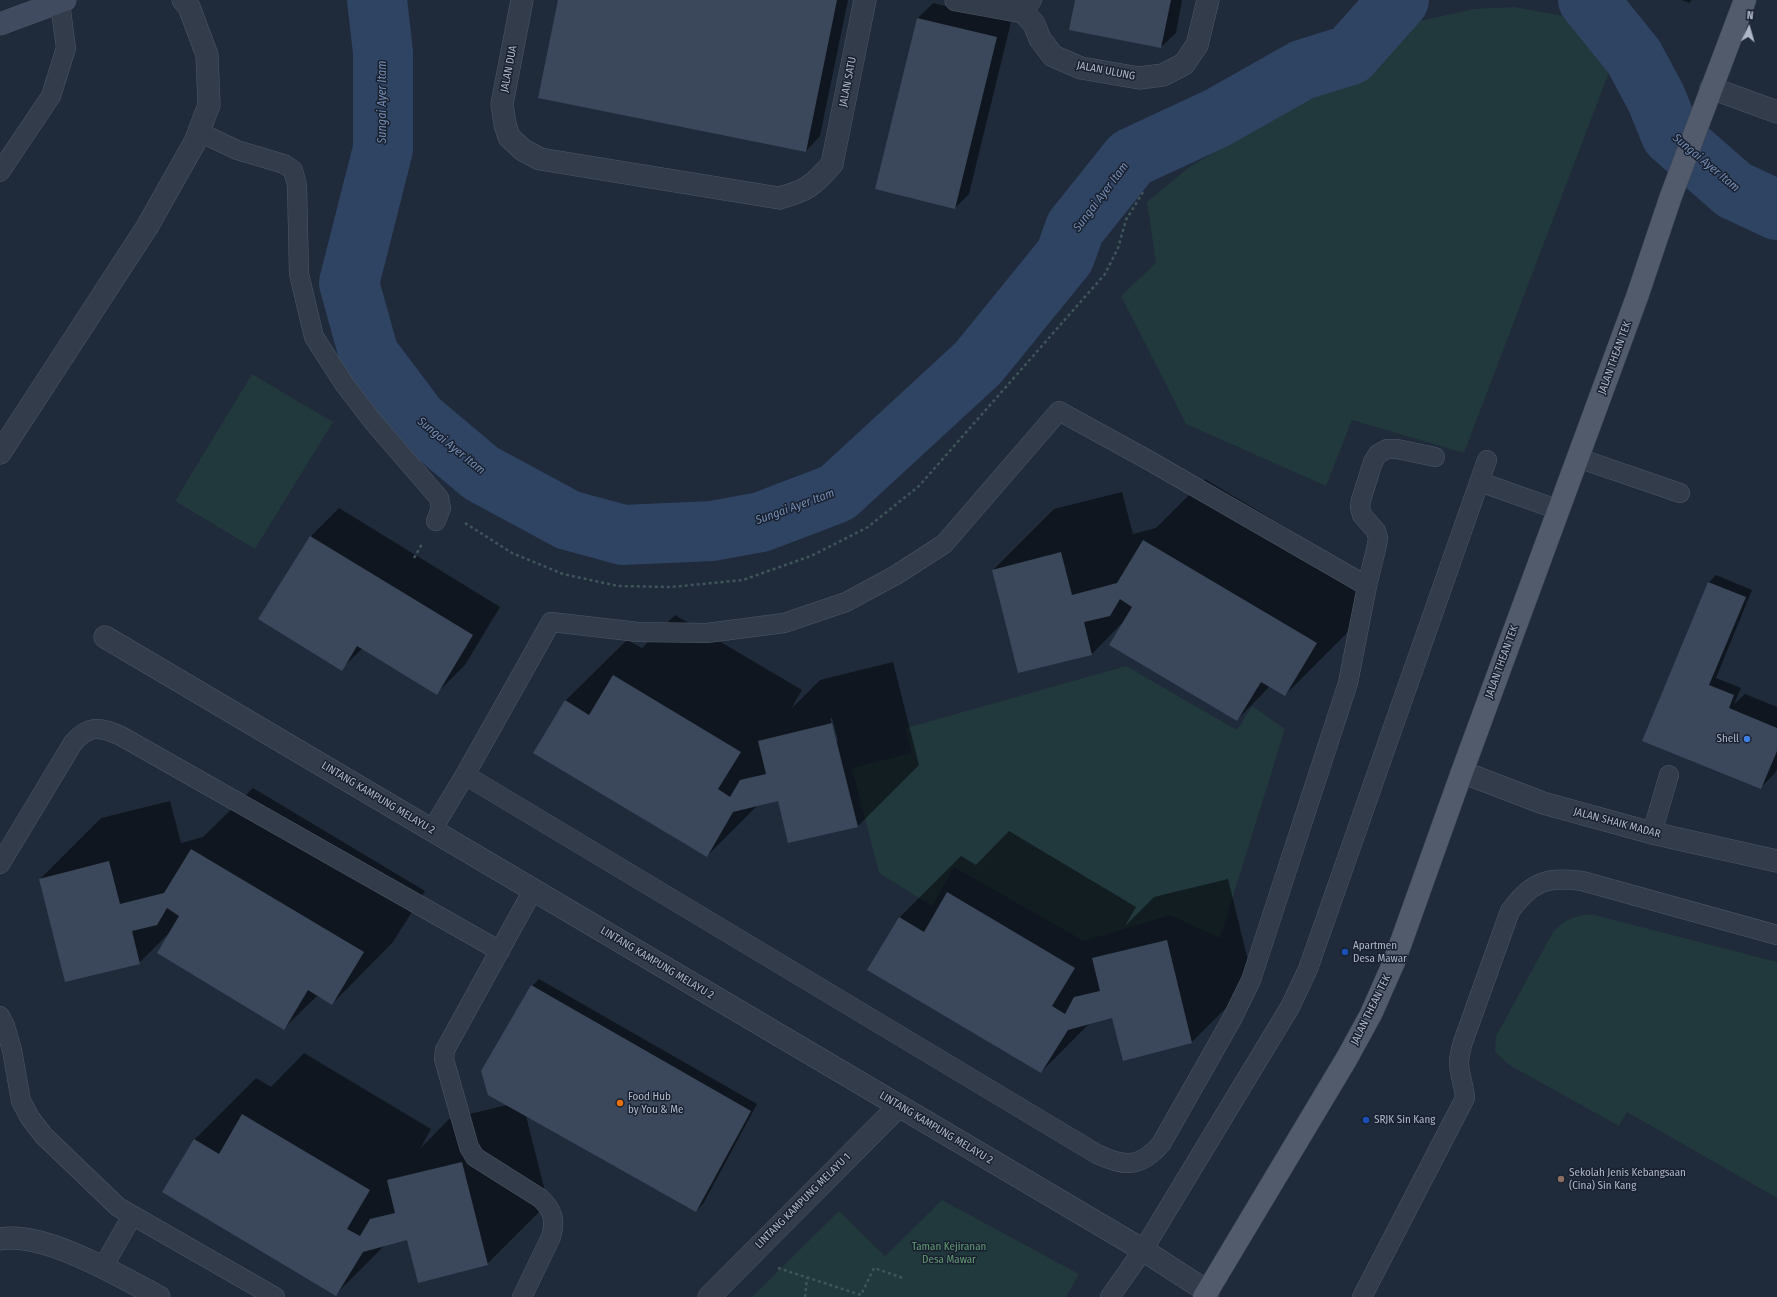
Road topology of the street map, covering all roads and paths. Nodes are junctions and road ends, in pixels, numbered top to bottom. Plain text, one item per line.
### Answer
1 (182, 0) edge
2 (522, 0) edge
3 (865, 0) edge
4 (956, 0) edge
5 (1208, 0) edge
6 (1744, 0) edge
7 (62, 1) edge
8 (1027, 6) edge
9 (0, 24) edge
10 (1708, 98) junction
11 (1777, 112) edge
12 (199, 132) junction
13 (832, 164) joint
14 (0, 172) edge
15 (1143, 192) dead end
16 (0, 453) edge
17 (1435, 458) dead end
18 (1578, 458) junction
19 (1487, 460) dead end
20 (1480, 482) junction
21 (1680, 493) dead end
22 (1559, 510) junction
23 (438, 514) joint
24 (1367, 586) junction
25 (105, 636) dead end
26 (1462, 772) junction
27 (465, 774) junction
28 (1669, 775) dead end
29 (432, 830) junction
30 (1652, 833) junction
31 (1777, 860) edge
32 (0, 864) edge
33 (533, 890) junction
34 (1777, 935) edge
35 (500, 951) junction
36 (0, 1016) edge
37 (899, 1106) junction
38 (132, 1216) junction
39 (0, 1239) edge
40 (1143, 1250) junction
41 (746, 1258) junction
42 (103, 1267) junction
43 (807, 1278) junction
44 (903, 1278) dead end
45 (1206, 1294) edge
46 (159, 1297) edge
47 (275, 1297) edge
48 (522, 1297) edge
49 (709, 1297) edge
50 (804, 1297) edge
51 (1110, 1297) edge
52 (1362, 1297) edge

1 - 12 street
2 - 13 street, JALAN DUA
3 - 13 street, JALAN SATU
4 - 8 street, JALAN ULUNG
5 - 8 street, JALAN ULUNG
6 - 10 main road, JALAN THEAN TEK
7 - 9 street
7 - 14 lane
10 - 11 street
10 - 18 main road, JALAN THEAN TEK
12 - 16 street
12 - 23 lane
15 - 23 path
17 - 24 lane
18 - 21 lane
18 - 22 main road, JALAN THEAN TEK
19 - 20 lane
20 - 22 lane
20 - 40 lane
22 - 26 main road, JALAN THEAN TEK
24 - 27 lane
24 - 27 lane
25 - 29 street, LINTANG KAMPUNG MELAYU 2
26 - 30 street, JALAN SHAIK MADAR
26 - 45 main road, JALAN THEAN TEK
27 - 29 lane
28 - 30 lane
29 - 33 street, LINTANG KAMPUNG MELAYU 2
30 - 31 street, JALAN SHAIK MADAR
32 - 35 lane
33 - 35 lane
33 - 37 street, LINTANG KAMPUNG MELAYU 2
34 - 52 lane
35 - 48 lane
36 - 38 lane
37 - 40 street, LINTANG KAMPUNG MELAYU 2
37 - 41 street, LINTANG KAMPUNG MELAYU 1
38 - 42 lane
38 - 47 lane
39 - 42 street
40 - 45 street, LINTANG KAMPUNG MELAYU 2
40 - 51 lane
41 - 43 path
41 - 49 street, LINTANG KAMPUNG MELAYU 1
42 - 46 street
43 - 44 path
43 - 50 path

